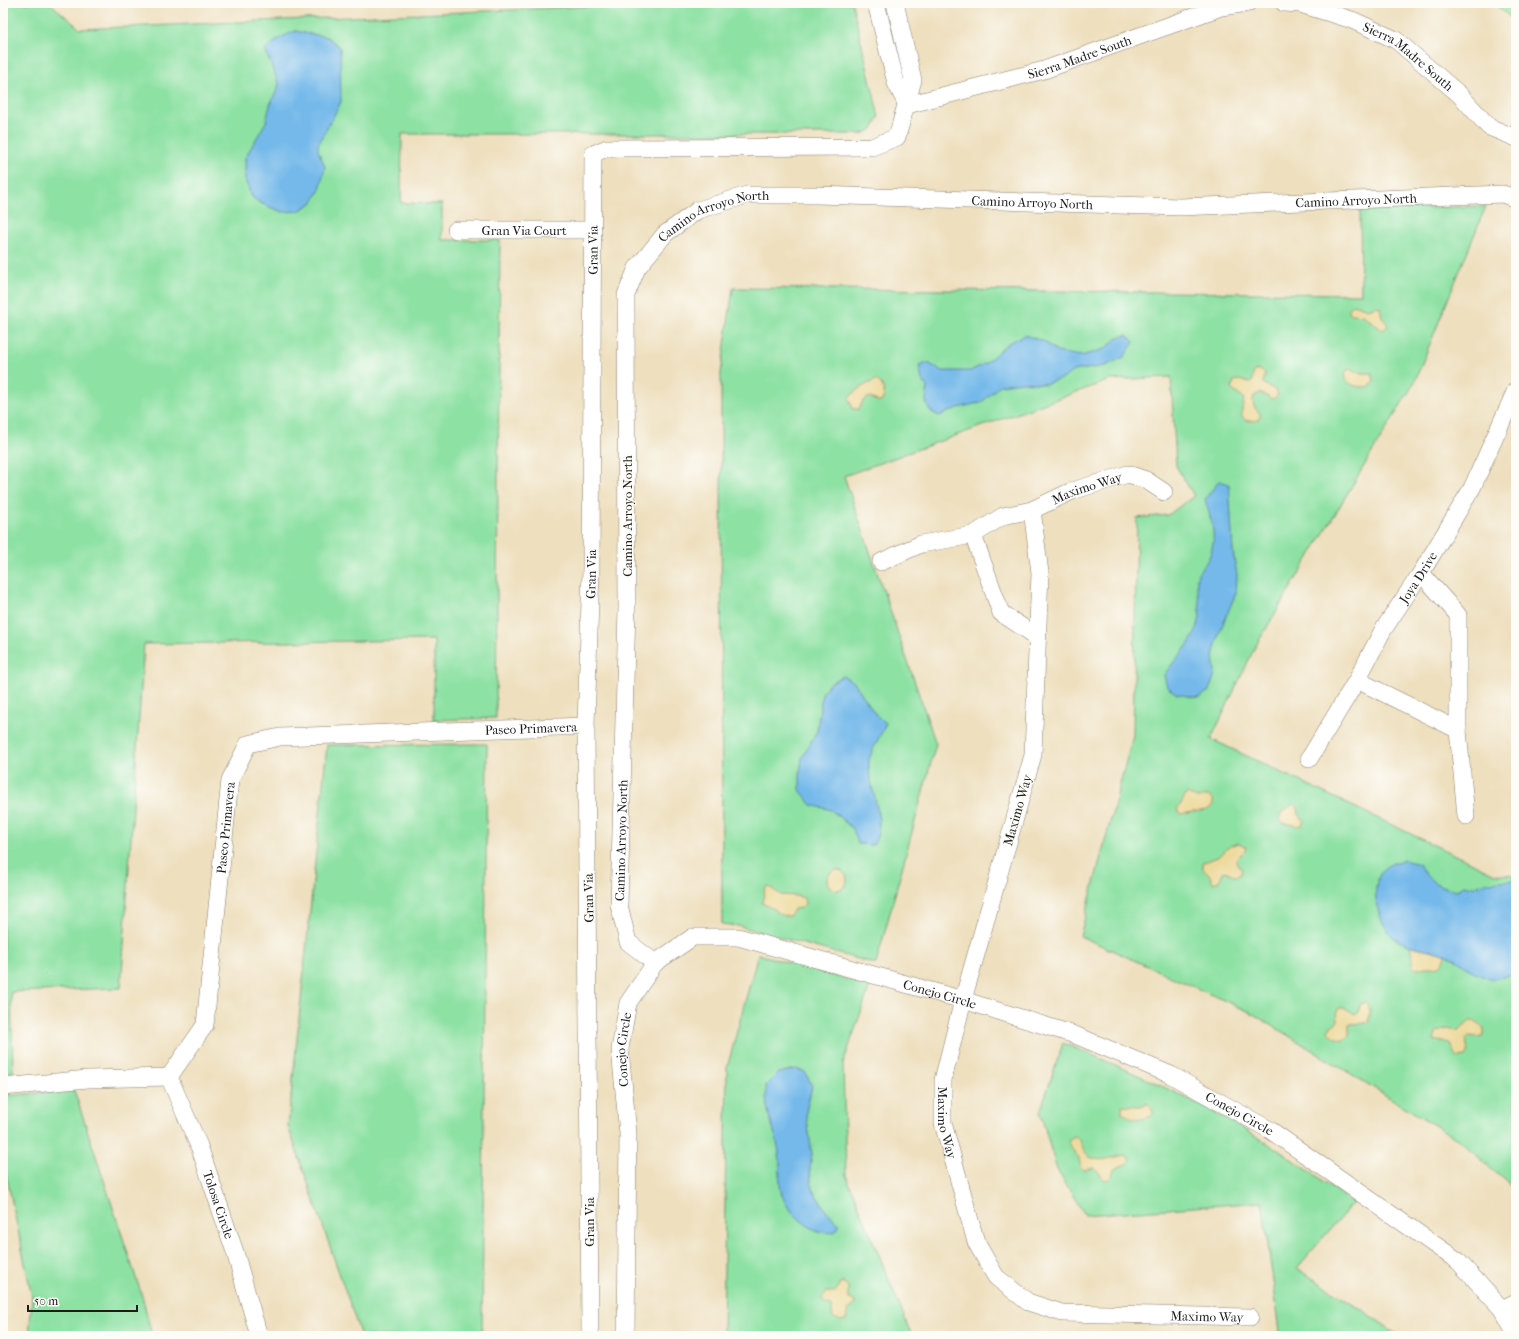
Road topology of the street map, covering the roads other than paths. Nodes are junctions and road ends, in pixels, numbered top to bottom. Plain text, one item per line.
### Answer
1 (876, 3) edge
2 (895, 3) edge
3 (1248, 3) edge
4 (1284, 3) edge
5 (907, 105) junction
6 (1516, 138) edge
7 (1516, 199) edge
8 (456, 230) dead end
9 (593, 230) junction
10 (1516, 390) edge
11 (1164, 492) dead end
12 (1032, 510) junction
13 (973, 535) junction
14 (881, 562) dead end
15 (1420, 573) junction
16 (1036, 636) junction
17 (1357, 680) junction
18 (586, 726) junction
19 (1458, 730) junction
20 (1309, 759) dead end
21 (1466, 816) dead end
22 (655, 963) junction
23 (963, 1000) junction
24 (169, 1077) junction
25 (3, 1087) edge
26 (1509, 1306) edge
27 (1250, 1317) dead end
28 (1515, 1331) edge
29 (259, 1336) edge
30 (590, 1336) edge
31 (626, 1336) edge

1 - 5 street
2 - 5 street
3 - 5 street, Sierra Madre South
4 - 6 street, Sierra Madre South
5 - 9 street, Gran Via
7 - 22 street, Camino Arroyo North
8 - 9 street, Gran Via Court
9 - 18 street, Gran Via
10 - 15 street, Joya Drive
11 - 12 street, Maximo Way
12 - 13 street, Maximo Way
12 - 16 street, Maximo Way
13 - 14 street, Maximo Way
13 - 16 street
15 - 17 street, Joya Drive
15 - 19 street
16 - 23 street, Maximo Way
17 - 19 street
17 - 20 street, Joya Drive
18 - 24 street, Paseo Primavera
18 - 30 street, Gran Via
19 - 21 street
22 - 23 street, Conejo Circle
22 - 31 street, Conejo Circle
23 - 26 street, Conejo Circle
23 - 27 street, Maximo Way
24 - 25 street
24 - 29 street, Tolosa Circle
26 - 28 street, Conejo Circle

